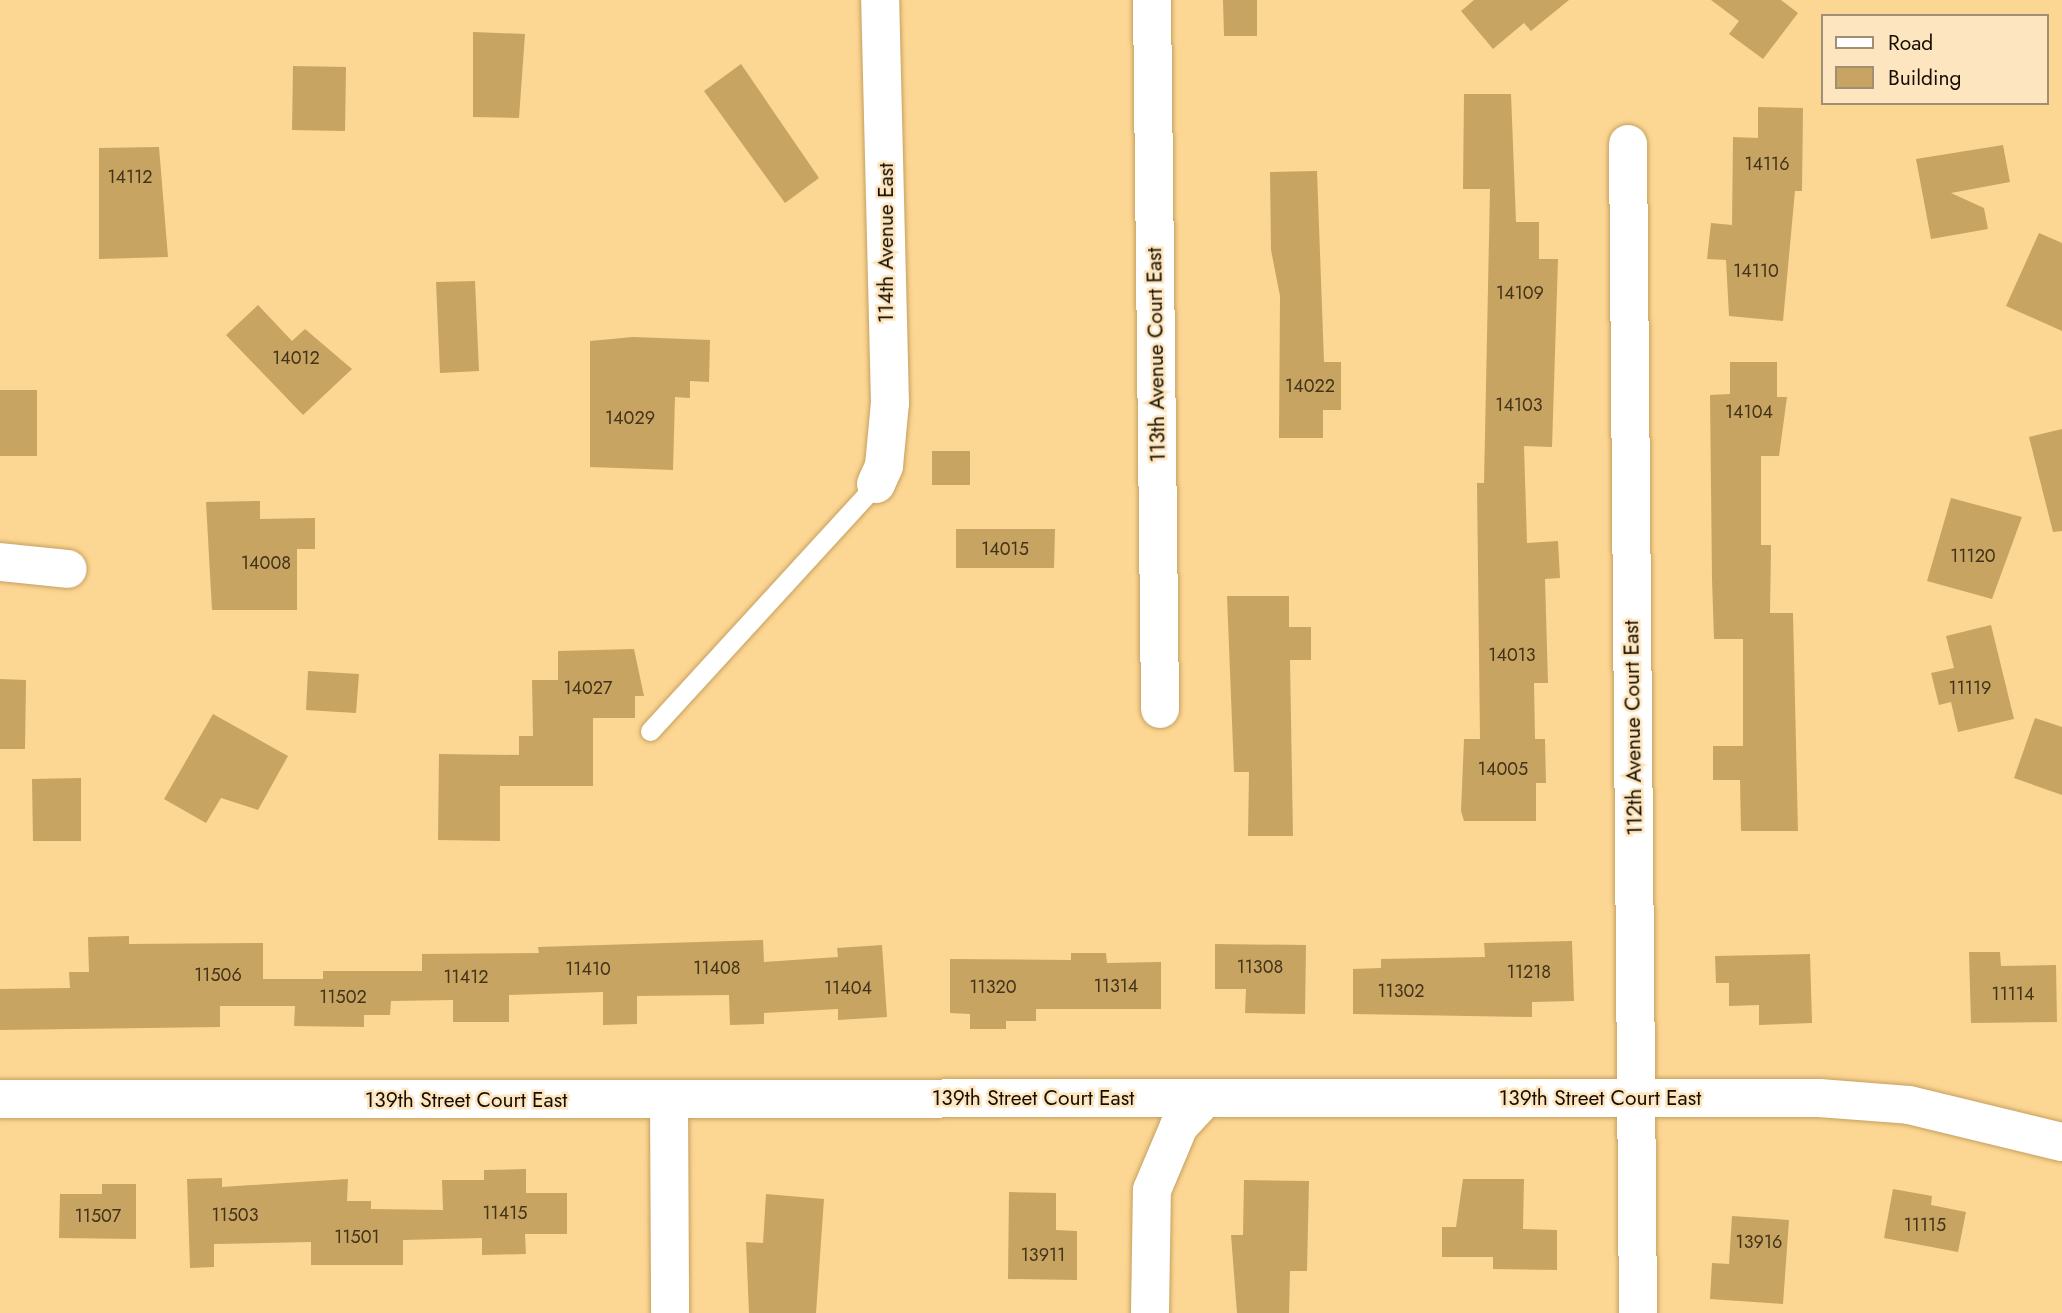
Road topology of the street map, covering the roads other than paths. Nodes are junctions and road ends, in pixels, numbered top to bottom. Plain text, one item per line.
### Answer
1 (880, 0) edge
2 (1152, 0) edge
3 (1628, 144) dead end
4 (876, 484) joint
5 (0, 562) edge
6 (68, 569) dead end
7 (1160, 709) dead end
8 (650, 731) dead end
9 (1637, 1098) junction
10 (0, 1099) edge
11 (669, 1100) junction
12 (1203, 1100) junction
13 (2062, 1142) edge
14 (670, 1313) edge
15 (1150, 1313) edge
16 (1639, 1313) edge

1 - 4 street, 114th Avenue East
2 - 7 street, 113th Avenue Court East
3 - 9 street, 112th Avenue Court East
4 - 8 lane
5 - 6 street
9 - 12 street, 139th Street Court East
9 - 13 street, 139th Street Court East
9 - 16 street, 112th Avenue Court East
10 - 11 street, 139th Street Court East
11 - 12 street, 139th Street Court East
11 - 14 street
12 - 15 street

